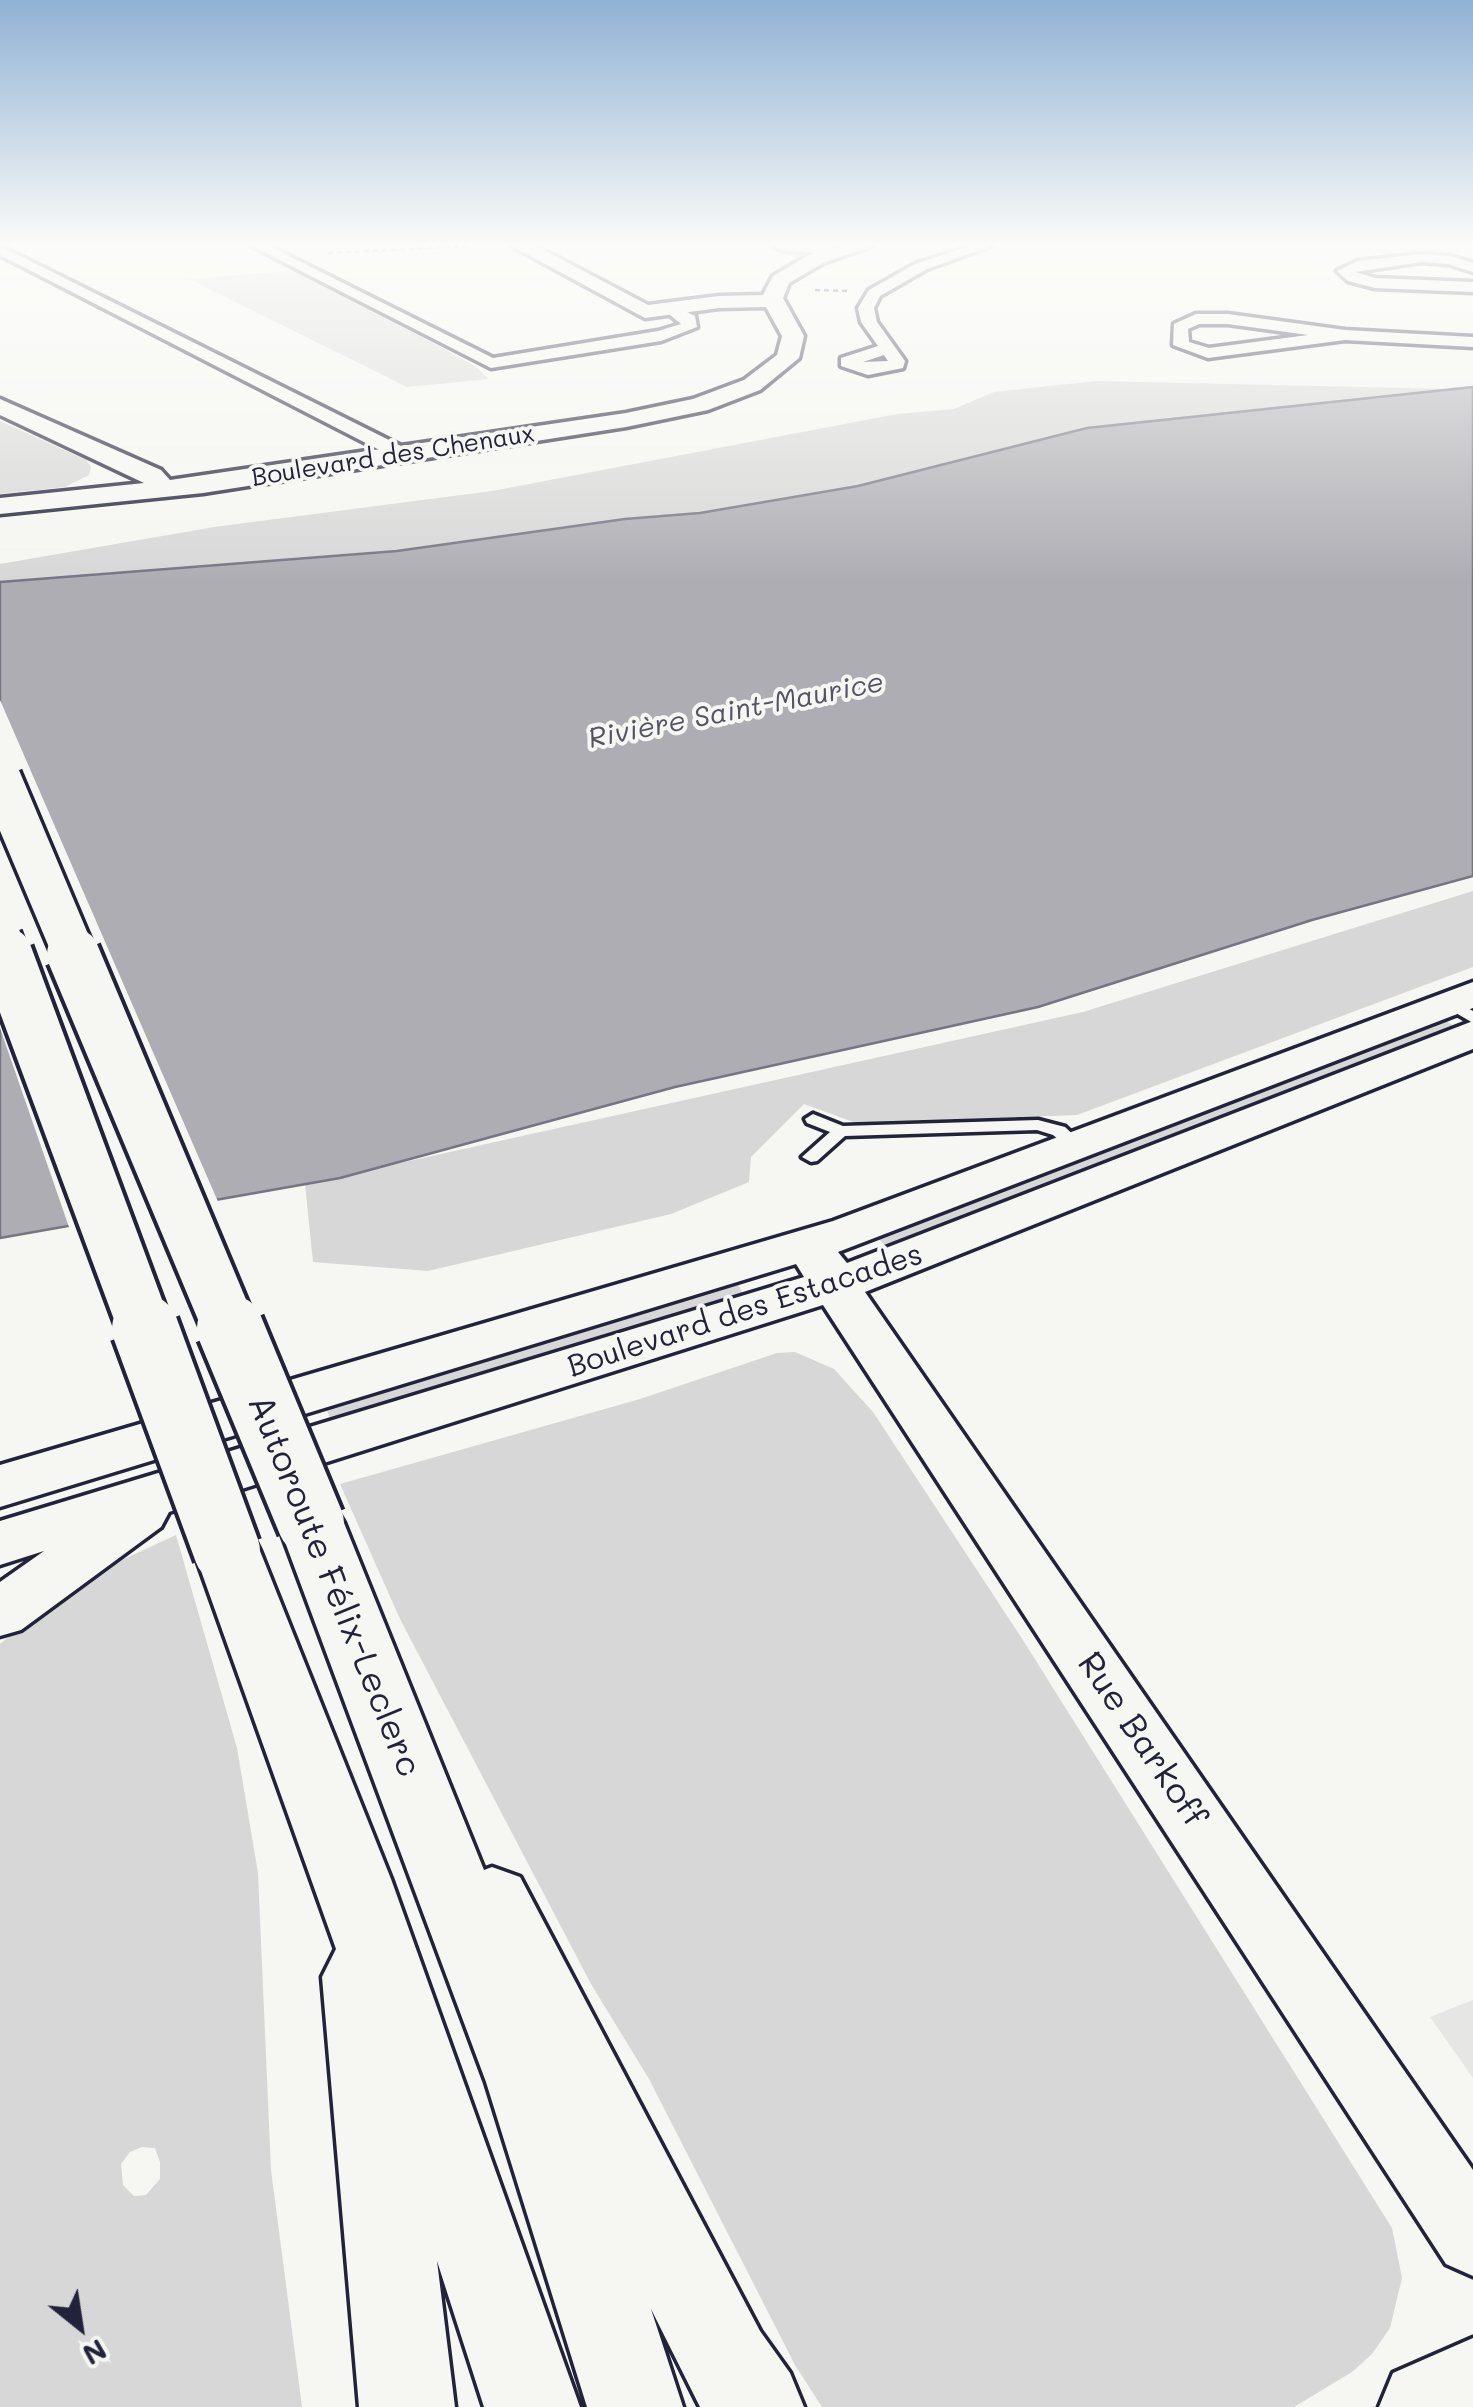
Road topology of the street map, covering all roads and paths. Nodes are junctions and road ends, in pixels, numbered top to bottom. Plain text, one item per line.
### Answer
1 (214, 358) edge
2 (479, 358) edge
3 (535, 358) edge
4 (785, 358) edge
5 (0, 406) edge
6 (402, 454) junction
7 (113, 457) junction
8 (164, 490) junction
9 (53, 500) junction
10 (0, 506) edge
11 (0, 518) edge
12 (0, 778) edge
13 (0, 938) edge
14 (1467, 1012) edge
15 (813, 1120) dead end
16 (841, 1132) junction
17 (1076, 1145) junction
18 (811, 1157) dead end
19 (821, 1265) junction
20 (0, 1486) edge
21 (168, 1492) junction
22 (0, 1543) edge
23 (0, 1613) edge
24 (361, 1646) junction
25 (352, 1880) junction
26 (1473, 2237) edge
27 (1473, 2385) edge
28 (407, 2407) edge
29 (532, 2407) edge
30 (635, 2407) edge
31 (756, 2407) edge
32 (1427, 2407) edge

1 - 6 street
2 - 3 street
4 - 6 street, Boulevard des Chenaux
5 - 7 street
6 - 8 street, Boulevard des Chenaux
7 - 8 street
7 - 9 street
8 - 9 street, Boulevard des Chenaux
8 - 11 street, Boulevard des Chenaux
9 - 10 street, Boulevard des Chenaux
12 - 24 highway, Autoroute Félix-Leclerc, bridge
13 - 25 highway, bridge
14 - 17 street, Boulevard des Estacades
14 - 19 street, Boulevard des Estacades
15 - 16 lane
16 - 17 lane
16 - 18 lane
17 - 19 street, Boulevard des Estacades
19 - 20 street, Boulevard des Estacades
19 - 21 street, Boulevard des Estacades
19 - 26 street, Rue Barkoff
21 - 22 street, Boulevard des Estacades
21 - 23 street
24 - 30 highway, Autoroute Félix-Leclerc
24 - 31 highway
25 - 28 highway
25 - 29 highway
27 - 32 highway

